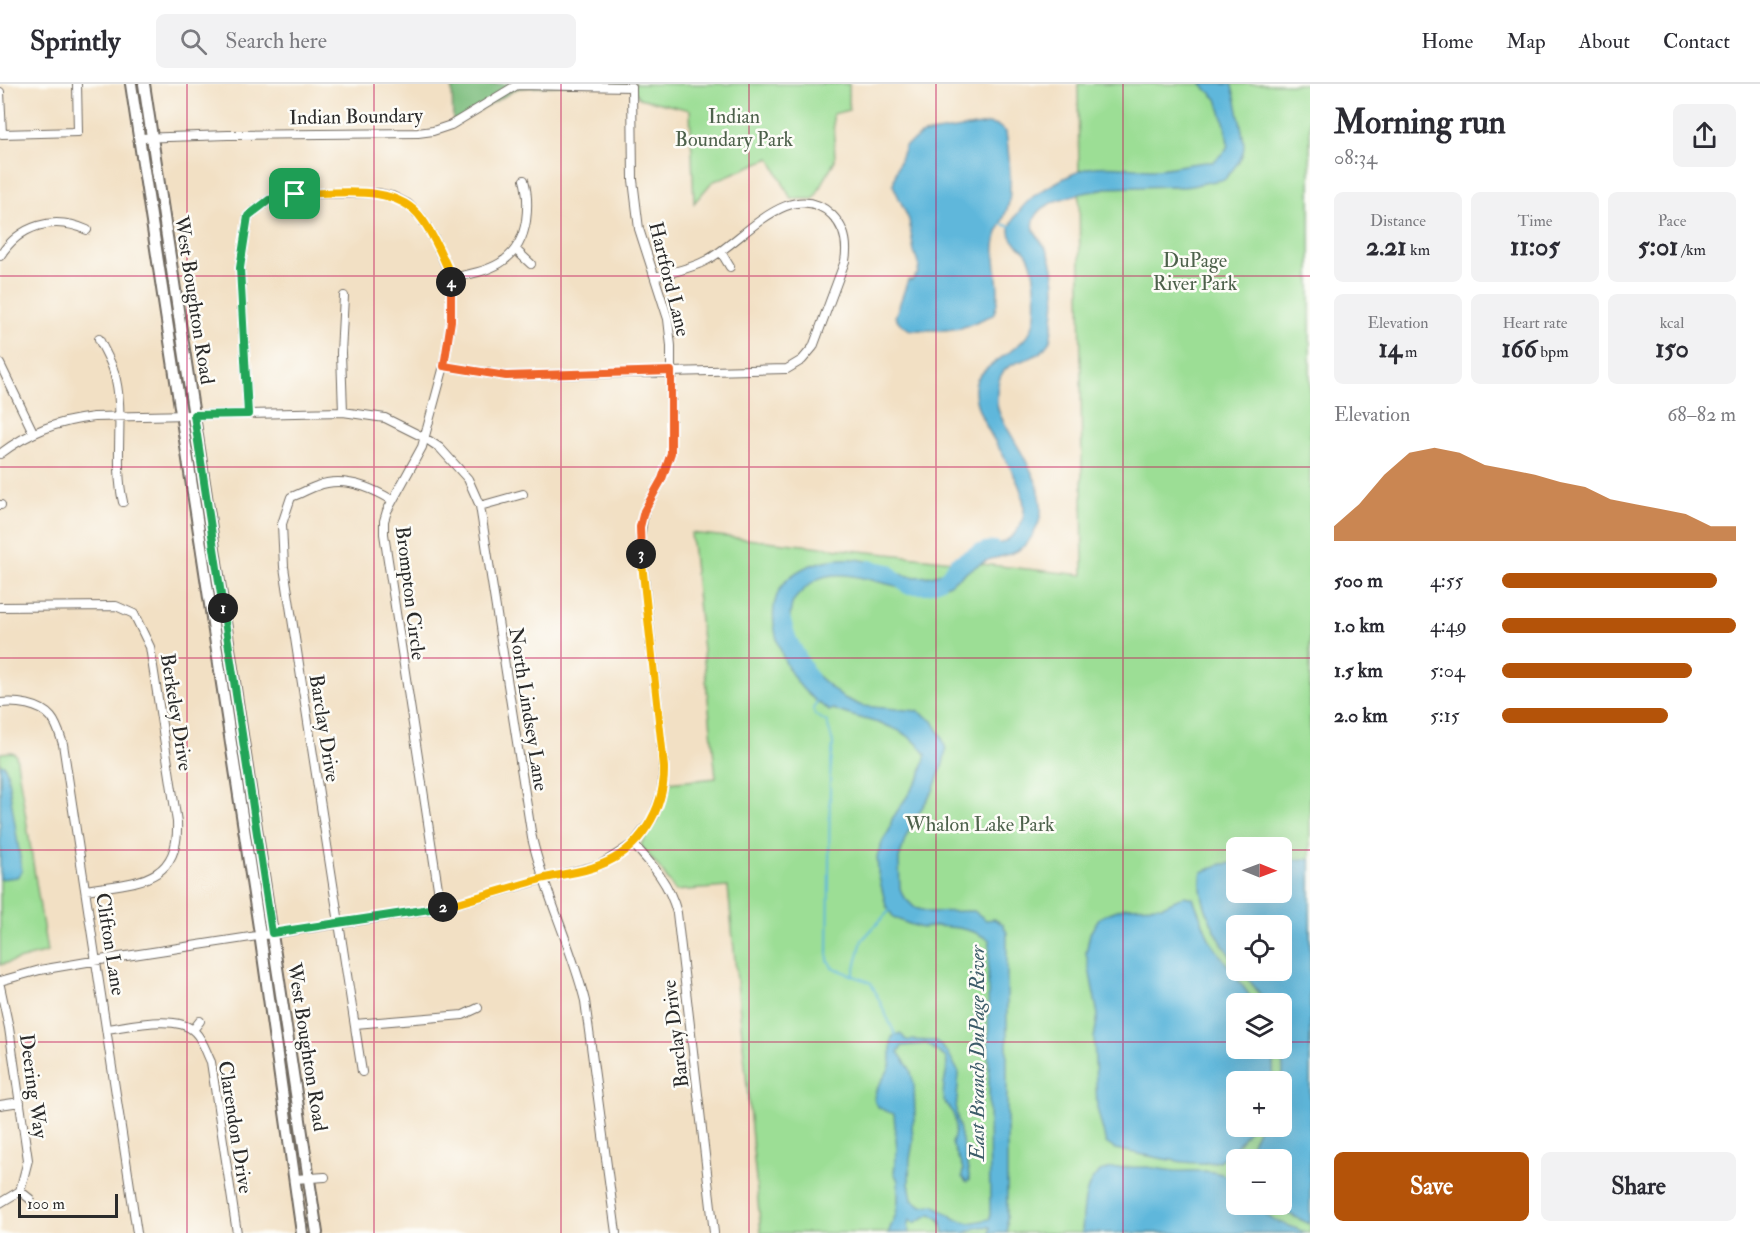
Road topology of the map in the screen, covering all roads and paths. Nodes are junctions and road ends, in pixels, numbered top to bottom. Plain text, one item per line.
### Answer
1 (77, 84) edge
2 (131, 84) edge
3 (144, 84) edge
4 (632, 87) joint
5 (0, 92) edge
6 (151, 136) junction
7 (139, 138) junction
8 (524, 180) dead end
9 (87, 230) dead end
10 (516, 250) junction
11 (721, 252) junction
12 (0, 256) edge
13 (531, 264) dead end
14 (730, 267) dead end
15 (655, 277) junction
16 (452, 278) junction
17 (344, 296) dead end
18 (99, 339) dead end
19 (0, 364) edge
20 (444, 366) junction
21 (671, 371) junction
22 (343, 412) junction
23 (248, 414) junction
24 (194, 415) junction
25 (181, 416) junction
26 (118, 417) junction
27 (33, 432) junction
28 (425, 438) junction
29 (0, 454) edge
30 (523, 494) dead end
31 (392, 500) junction
32 (123, 502) dead end
33 (480, 506) junction
34 (0, 607) edge
35 (0, 704) edge
36 (633, 844) junction
37 (543, 879) junction
38 (86, 890) junction
39 (441, 908) junction
40 (338, 923) junction
41 (272, 933) junction
42 (260, 934) junction
43 (97, 960) junction
44 (0, 981) edge
45 (0, 986) edge
46 (478, 1008) dead end
47 (200, 1021) dead end
48 (355, 1024) junction
49 (107, 1029) junction
50 (193, 1030) junction
51 (362, 1072) dead end
52 (20, 1102) junction
53 (0, 1105) edge
54 (325, 1177) dead end
55 (310, 1178) junction
56 (295, 1179) junction
57 (20, 1191) junction
58 (30, 1199) dead end
59 (0, 1203) edge
60 (137, 1233) edge
61 (237, 1233) edge
62 (302, 1233) edge
63 (317, 1233) edge
64 (616, 1233) edge
65 (714, 1233) edge

1 - 5 street
2 - 7 main road, West Boughton Road
3 - 6 main road, West Boughton Road
4 - 6 street, Indian Boundary
4 - 15 street, Hartford Lane
6 - 7 street, Indian Boundary
6 - 24 main road, West Boughton Road
7 - 25 main road, West Boughton Road
8 - 10 street
9 - 12 street
10 - 13 street
10 - 16 street
11 - 14 street
11 - 15 street
11 - 21 street
15 - 21 street, Hartford Lane
16 - 20 street, Brompton Circle
16 - 23 street, Brompton Circle
17 - 22 street
18 - 26 street
19 - 27 street
20 - 21 street
20 - 28 street, Brompton Circle
21 - 36 street, Hartford Lane
22 - 23 street, North Lindsey Lane
22 - 28 street, North Lindsey Lane
23 - 24 street, North Lindsey Lane
24 - 25 street, North Lindsey Lane
24 - 41 main road, West Boughton Road
25 - 26 street
25 - 42 main road, West Boughton Road
26 - 27 street
26 - 32 street
27 - 29 street
28 - 31 street, Brompton Circle
28 - 33 street, North Lindsey Lane
30 - 33 street
31 - 39 street, Brompton Circle
31 - 40 street, Barclay Drive
33 - 37 street, North Lindsey Lane
34 - 38 street, Berkeley Drive
35 - 38 street, Clifton Lane
36 - 37 street, Hartford Lane
36 - 65 street, Barclay Drive
37 - 39 street, Hartford Lane
37 - 64 street, North Lindsey Lane
38 - 43 street, Clifton Lane
39 - 40 street, Hartford Lane
40 - 41 street, Hartford Lane
40 - 48 street, Barclay Drive
41 - 42 street, Hartford Lane
41 - 55 main road, West Boughton Road
42 - 43 street, Hartford Lane
42 - 56 main road, West Boughton Road
43 - 44 street, Hartford Lane
43 - 49 street, Clifton Lane
45 - 52 street, Deering Way
46 - 48 street
47 - 50 street
48 - 51 street, Barclay Drive
49 - 50 street
49 - 60 street, Clifton Lane
50 - 61 street, Clarendon Drive
52 - 53 street
52 - 57 street, Deering Way
54 - 55 street
55 - 56 street
55 - 63 main road, West Boughton Road
56 - 62 main road, West Boughton Road
57 - 58 street
57 - 59 street

